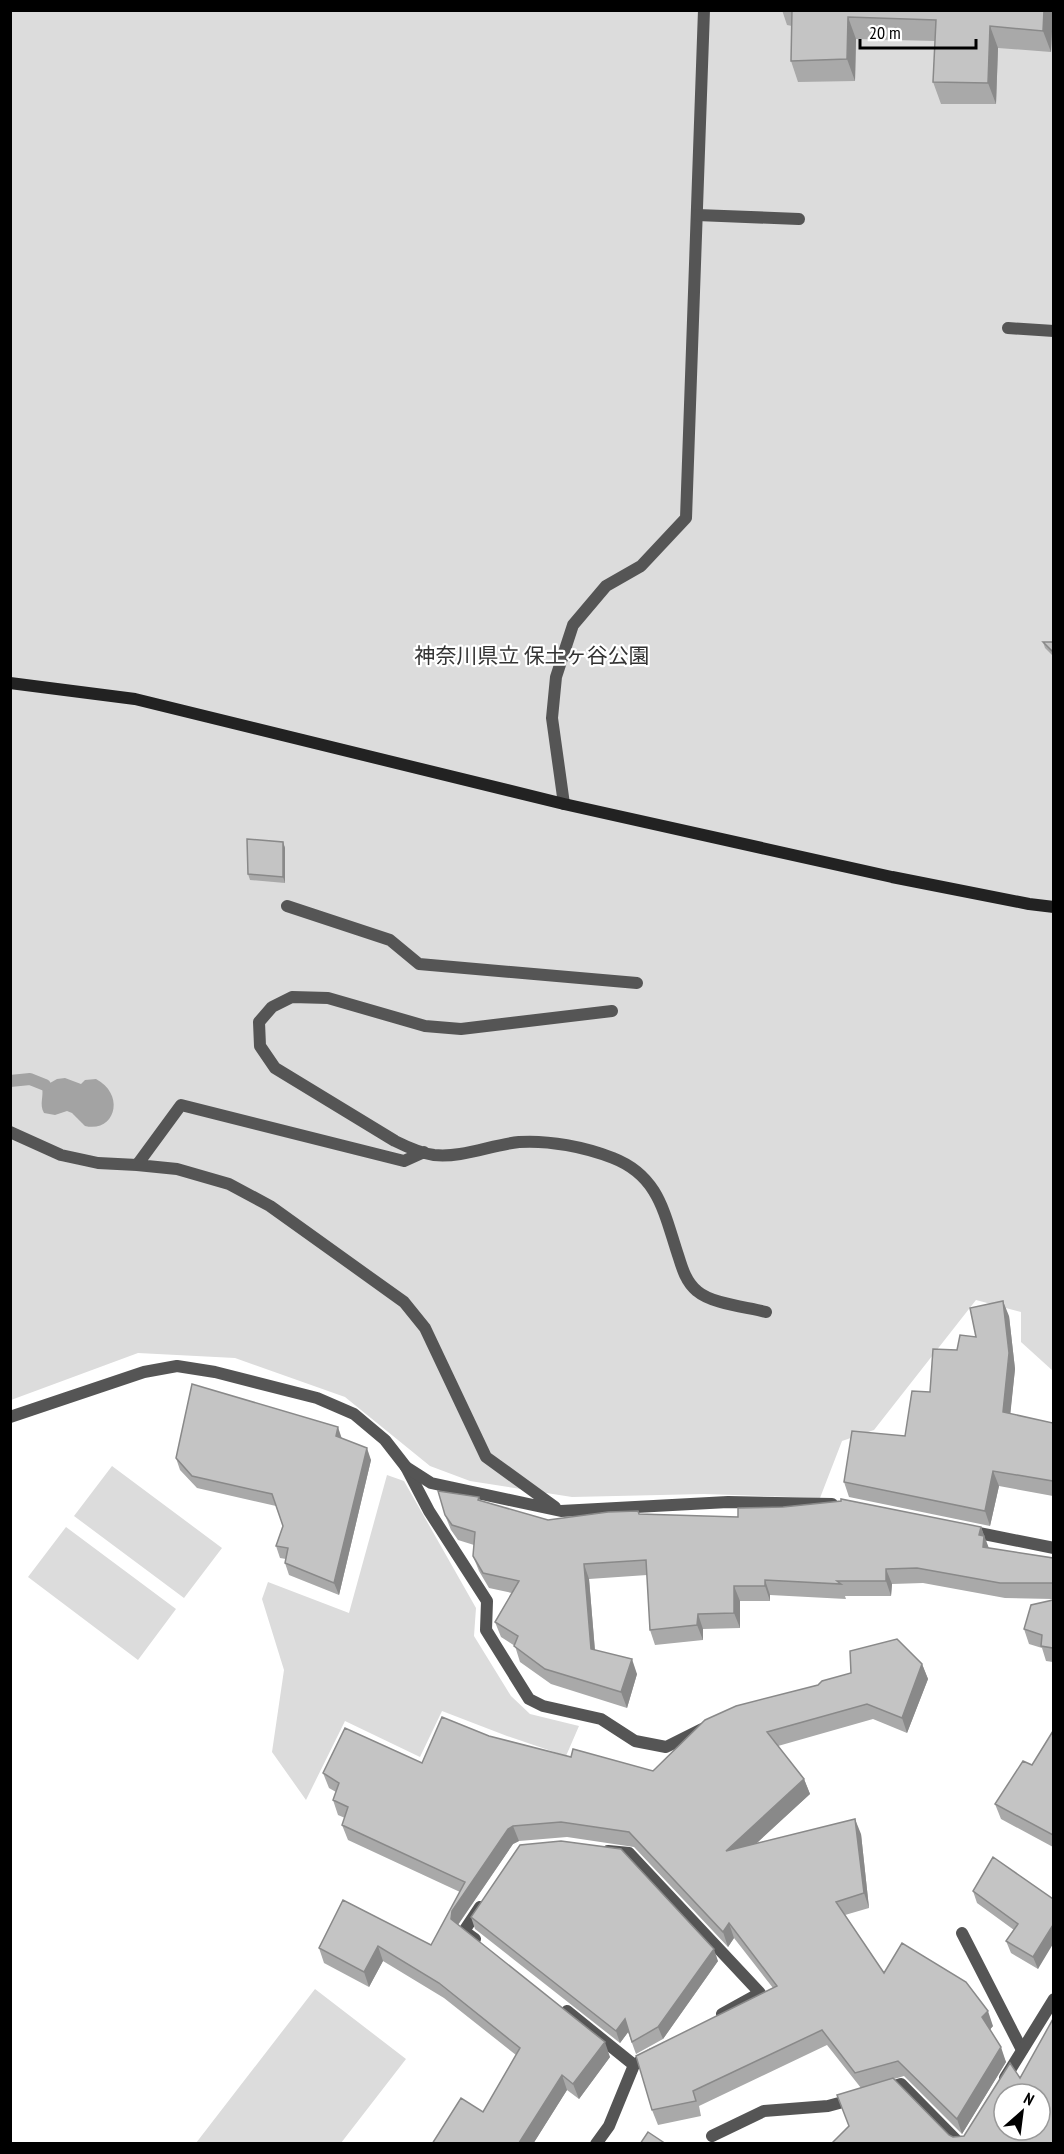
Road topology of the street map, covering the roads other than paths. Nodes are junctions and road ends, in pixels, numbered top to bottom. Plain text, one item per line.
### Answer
1 (704, 10) edge
2 (697, 215) junction
3 (799, 219) dead end
4 (1008, 328) dead end
5 (1053, 331) edge
6 (10, 683) edge
7 (564, 804) junction
8 (287, 906) dead end
9 (1053, 907) edge
10 (637, 983) dead end
11 (612, 1011) dead end
12 (10, 1132) edge
13 (424, 1152) junction
14 (137, 1166) junction
15 (766, 1312) dead end
16 (10, 1417) edge
17 (406, 1467) junction
18 (840, 1504) edge
19 (561, 1511) junction
20 (952, 1527) edge
21 (1053, 1548) edge
22 (716, 1723) edge
23 (597, 1849) edge
24 (489, 1894) edge
25 (962, 1933) dead end
26 (482, 1945) edge
27 (1053, 1999) edge
28 (554, 2001) edge
29 (711, 2020) edge
30 (663, 2048) edge
31 (1022, 2050) junction
32 (634, 2065) junction
33 (1003, 2082) edge
34 (711, 2136) dead end
35 (596, 2144) edge
36 (960, 2144) edge

1 - 2 street
2 - 3 street
2 - 7 street
4 - 5 street
6 - 7 street
7 - 9 street
8 - 10 street
11 - 13 street
12 - 14 street
13 - 14 street
13 - 15 street
14 - 19 street
16 - 17 street
17 - 19 street
17 - 22 street
18 - 19 street
20 - 21 street
23 - 29 street
24 - 26 street
25 - 31 street
27 - 31 street
28 - 32 street
30 - 32 street
31 - 33 street
32 - 35 street
34 - 36 street

